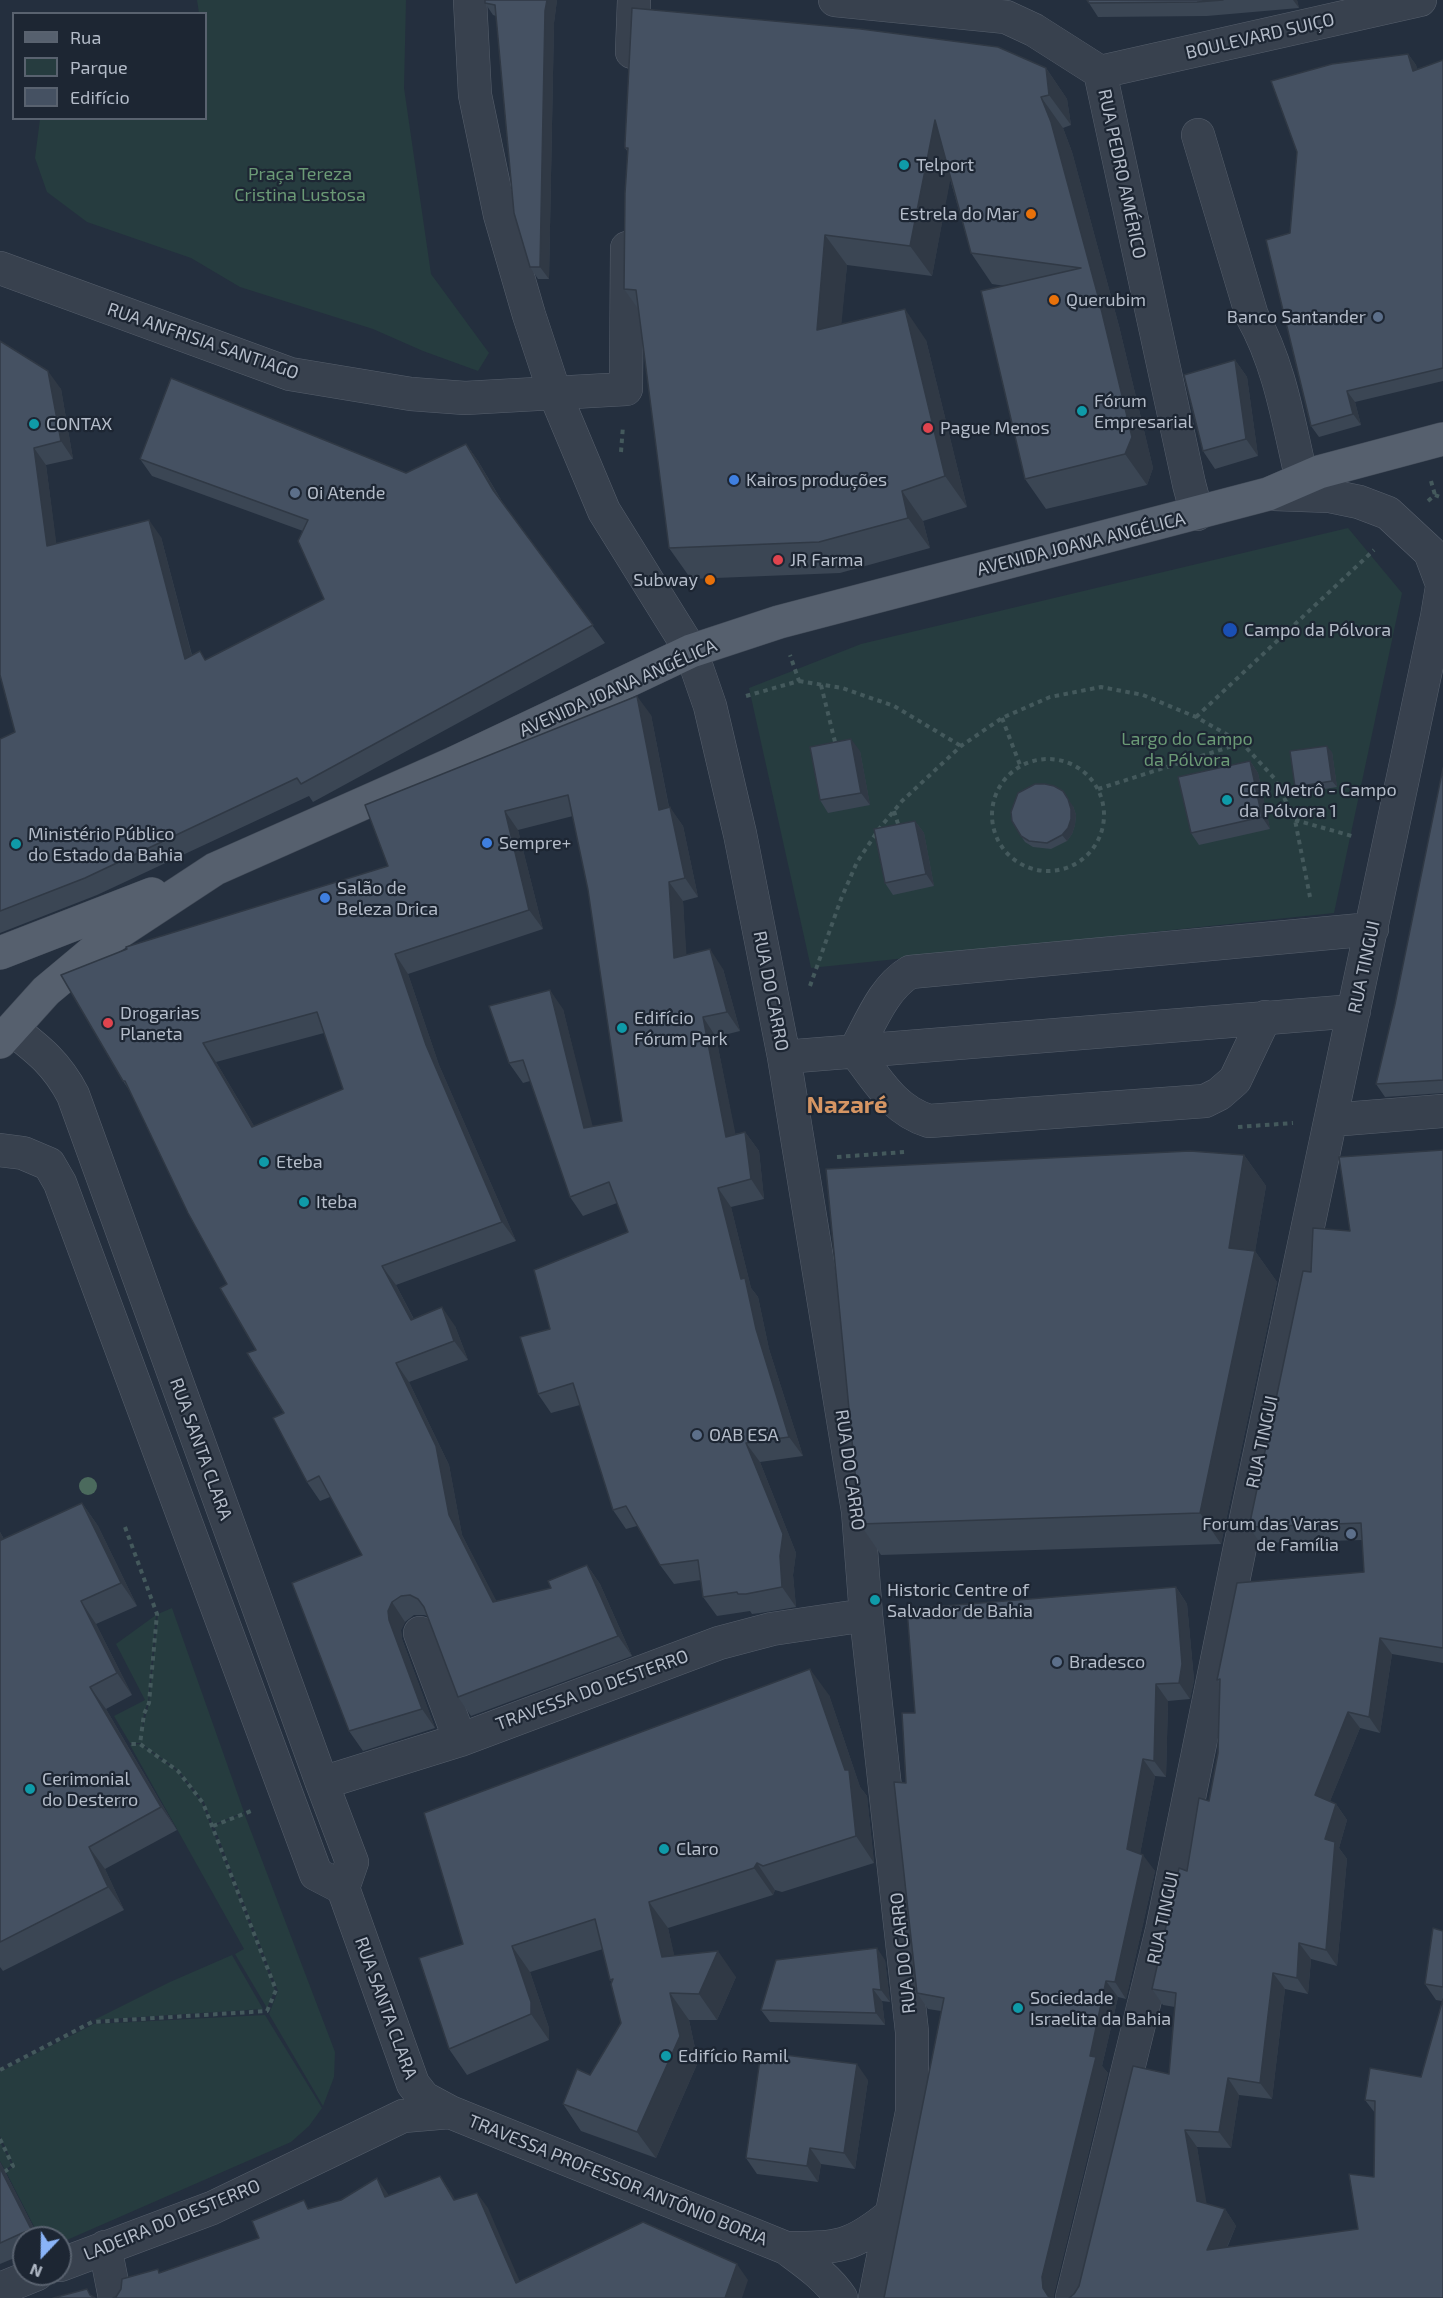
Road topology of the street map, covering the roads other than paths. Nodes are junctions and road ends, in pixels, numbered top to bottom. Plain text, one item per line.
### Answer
1 (470, 0) edge
2 (634, 0) edge
3 (835, 0) edge
4 (1420, 0) edge
5 (1007, 9) edge
6 (1100, 72) junction
7 (631, 81) edge
8 (1198, 135) dead end
9 (627, 218) edge
10 (0, 268) edge
11 (555, 394) junction
12 (1443, 439) edge
13 (1302, 480) junction
14 (1268, 494) junction
15 (1197, 514) junction
16 (1442, 583) edge
17 (691, 651) junction
18 (215, 869) junction
19 (1372, 929) junction
20 (0, 953) edge
21 (1354, 1011) junction
22 (1265, 1017) junction
23 (4, 1031) edge
24 (855, 1051) junction
25 (784, 1057) junction
26 (1443, 1111) edge
27 (1331, 1120) junction
28 (0, 1150) edge
29 (866, 1615) junction
30 (420, 1633) edge
31 (460, 1740) junction
32 (322, 1783) junction
33 (343, 1888) junction
34 (406, 2062) junction
35 (450, 2112) junction
36 (380, 2125) junction
37 (892, 2214) junction
38 (105, 2247) junction
39 (786, 2248) junction
40 (72, 2260) edge
41 (115, 2298) edge
42 (841, 2298) edge
43 (875, 2298) edge
44 (1071, 2298) edge

1 - 11 street, RUA DO CARRO
2 - 7 street
3 - 5 street, RUA PEDRO AMÉRICO
4 - 6 street, BOULEVARD SUIÇO
5 - 6 street, RUA PEDRO AMÉRICO
6 - 15 street, RUA PEDRO AMÉRICO
8 - 13 street
9 - 11 street, RUA ANFRISIA SANTIAGO
10 - 11 street, RUA ANFRISIA SANTIAGO
11 - 17 street, RUA DO CARRO
12 - 13 main road, AVENIDA JOANA ANGÉLICA
13 - 14 main road, AVENIDA JOANA ANGÉLICA
14 - 15 main road, AVENIDA JOANA ANGÉLICA
14 - 16 street, RUA TINGUI
15 - 17 main road, AVENIDA JOANA ANGÉLICA
16 - 19 street, RUA TINGUI
17 - 18 main road, AVENIDA JOANA ANGÉLICA
17 - 25 street, RUA DO CARRO
18 - 20 main road
18 - 23 main road, AVENIDA JOANA ANGÉLICA
19 - 21 street, RUA TINGUI
19 - 24 street
21 - 22 street
21 - 27 street, RUA TINGUI
22 - 24 street
22 - 24 street
23 - 32 street, RUA SANTA CLARA
24 - 25 street
25 - 29 street, RUA DO CARRO
26 - 27 street
27 - 44 street, RUA TINGUI
28 - 33 street
29 - 31 street, TRAVESSA DO DESTERRO
29 - 37 street, RUA DO CARRO
30 - 31 street
31 - 32 street, TRAVESSA DO DESTERRO
32 - 33 street, RUA SANTA CLARA
33 - 34 street, RUA SANTA CLARA
34 - 35 street, RUA SANTA CLARA
34 - 36 street
35 - 36 street, LADEIRA DO DESTERRO
35 - 39 street, TRAVESSA PROFESSOR ANTÔNIO BORJA
36 - 38 street, LADEIRA DO DESTERRO
37 - 39 street, TRAVESSA PROFESSOR ANTÔNIO BORJA
37 - 43 street, RUA DO CARRO
38 - 40 street, LADEIRA DO DESTERRO
38 - 41 street
39 - 42 street, TRAVESSA PROFESSOR ANTÔNIO BORJA

